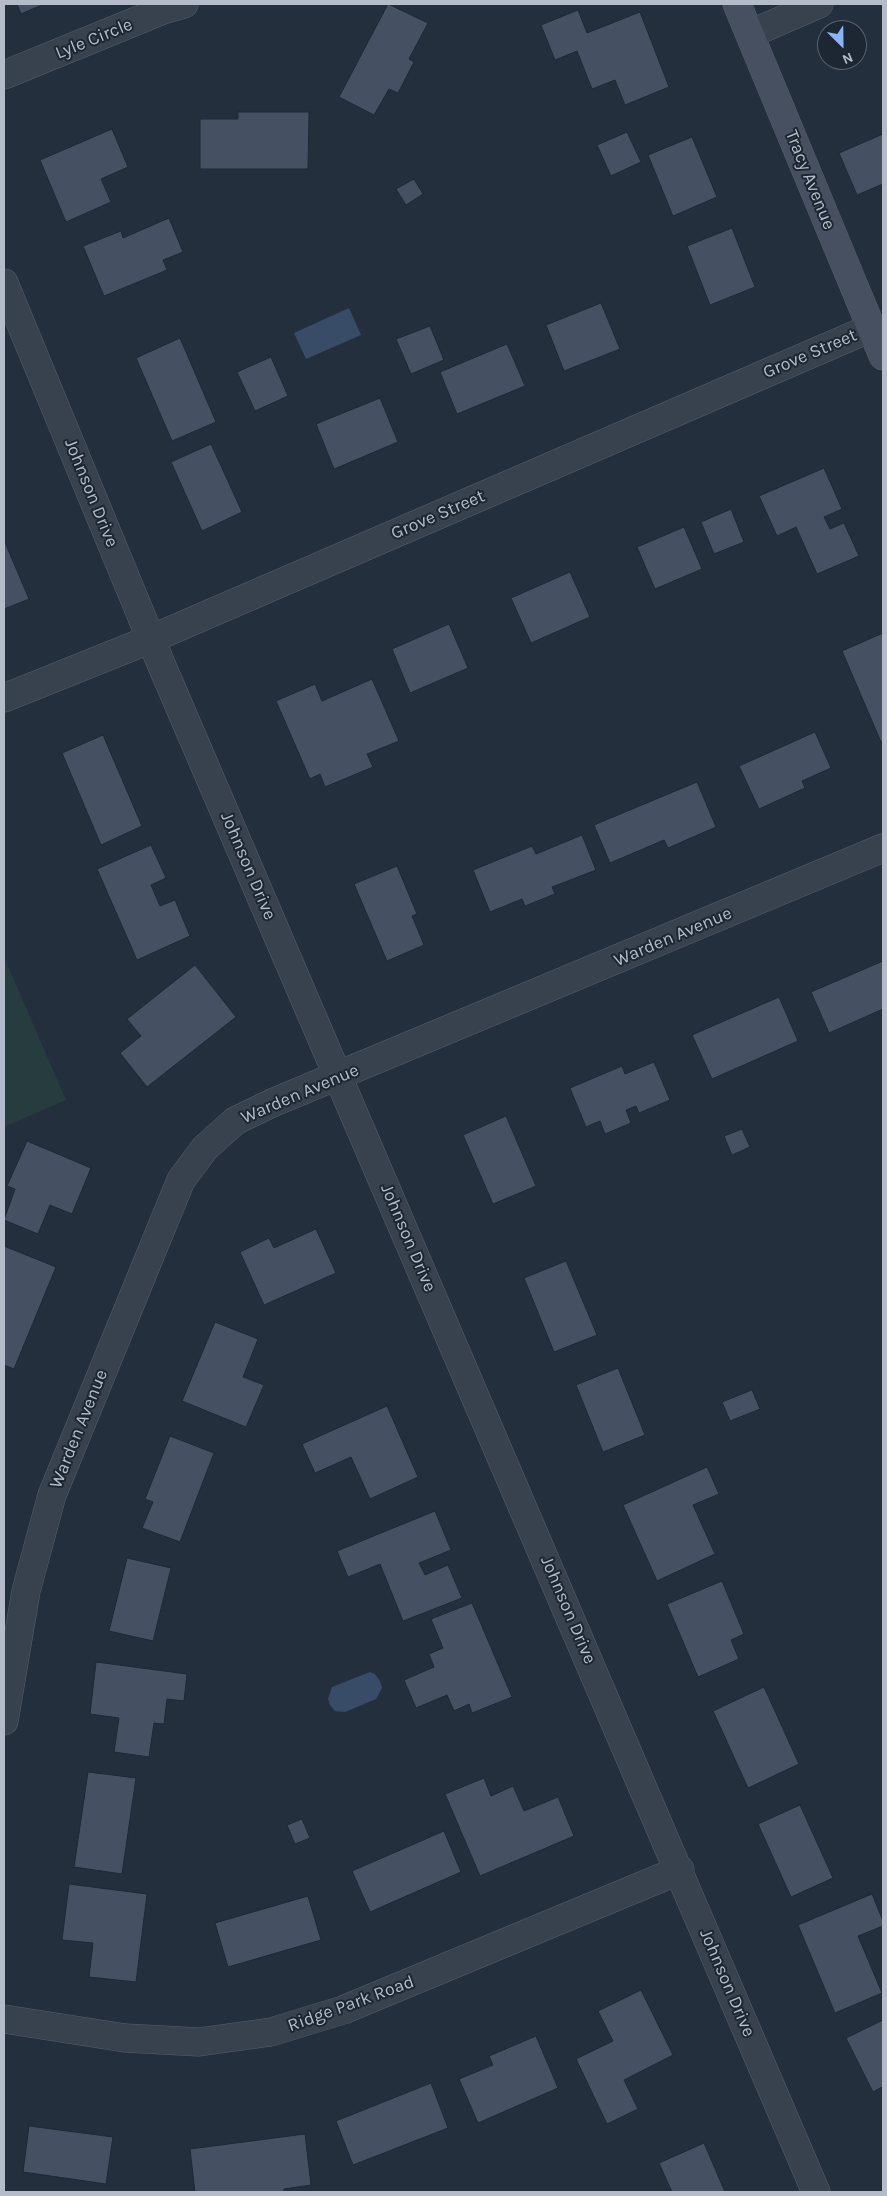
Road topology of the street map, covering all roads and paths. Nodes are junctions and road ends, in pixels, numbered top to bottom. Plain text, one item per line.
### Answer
1 (184, 4) edge
2 (737, 4) edge
3 (819, 4) edge
4 (750, 34) junction
5 (4, 75) edge
6 (4, 283) edge
7 (871, 328) junction
8 (883, 356) edge
9 (151, 639) junction
10 (4, 698) edge
11 (883, 848) edge
12 (338, 1076) junction
13 (4, 1721) edge
14 (680, 1870) junction
15 (4, 2019) edge
16 (816, 2192) edge

1 - 5 street, Lyle Circle
2 - 4 street, Tracy Avenue
3 - 4 street
4 - 7 street, Tracy Avenue
6 - 9 street, Johnson Drive
7 - 8 street, Tracy Avenue
7 - 9 street, Grove Street
9 - 10 street, Grove Street
9 - 12 street, Johnson Drive
11 - 12 street, Warden Avenue
12 - 13 street, Warden Avenue
12 - 14 street, Johnson Drive
14 - 15 street, Ridge Park Road
14 - 16 street, Johnson Drive

